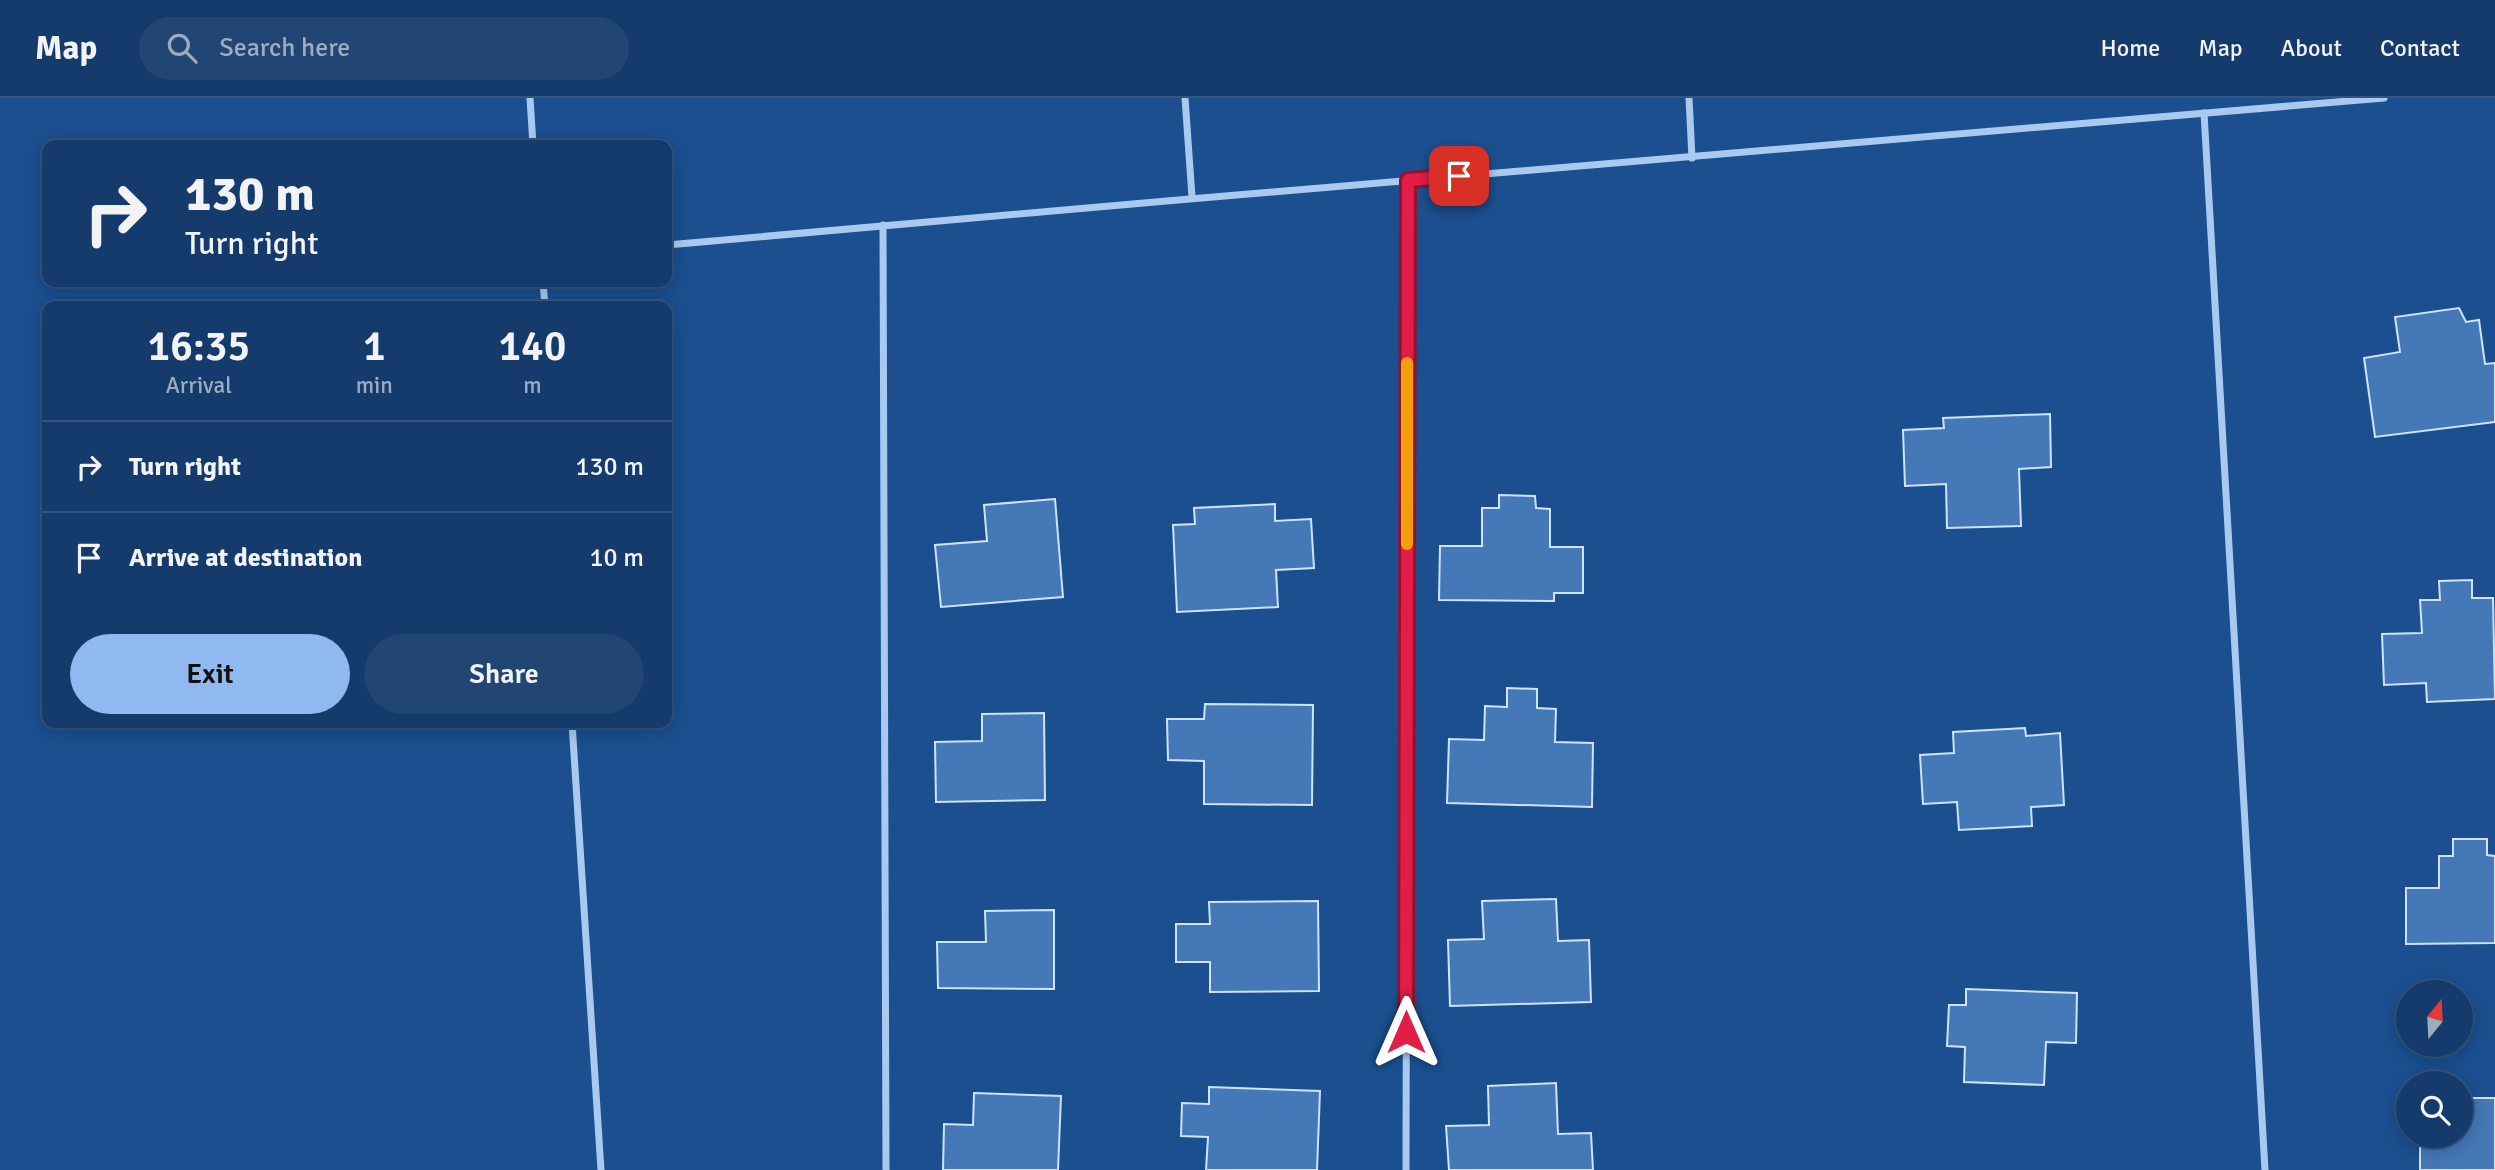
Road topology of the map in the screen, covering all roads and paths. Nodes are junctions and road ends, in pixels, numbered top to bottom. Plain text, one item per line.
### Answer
1 (530, 98) edge
2 (1185, 98) edge
3 (1689, 98) edge
4 (2384, 98) edge
5 (2204, 113) junction
6 (533, 140) edge
7 (1692, 158) junction
8 (1408, 180) junction
9 (1192, 197) junction
10 (883, 225) junction
11 (672, 246) edge
12 (572, 728) edge
13 (601, 1170) edge
14 (886, 1170) edge
15 (1406, 1170) edge
16 (2265, 1170) edge

1 - 6 street
2 - 9 street
3 - 7 street
4 - 5 street
5 - 7 street
5 - 16 street
7 - 8 street
8 - 9 street
8 - 15 street
9 - 10 street
10 - 11 street
10 - 14 street
12 - 13 street

